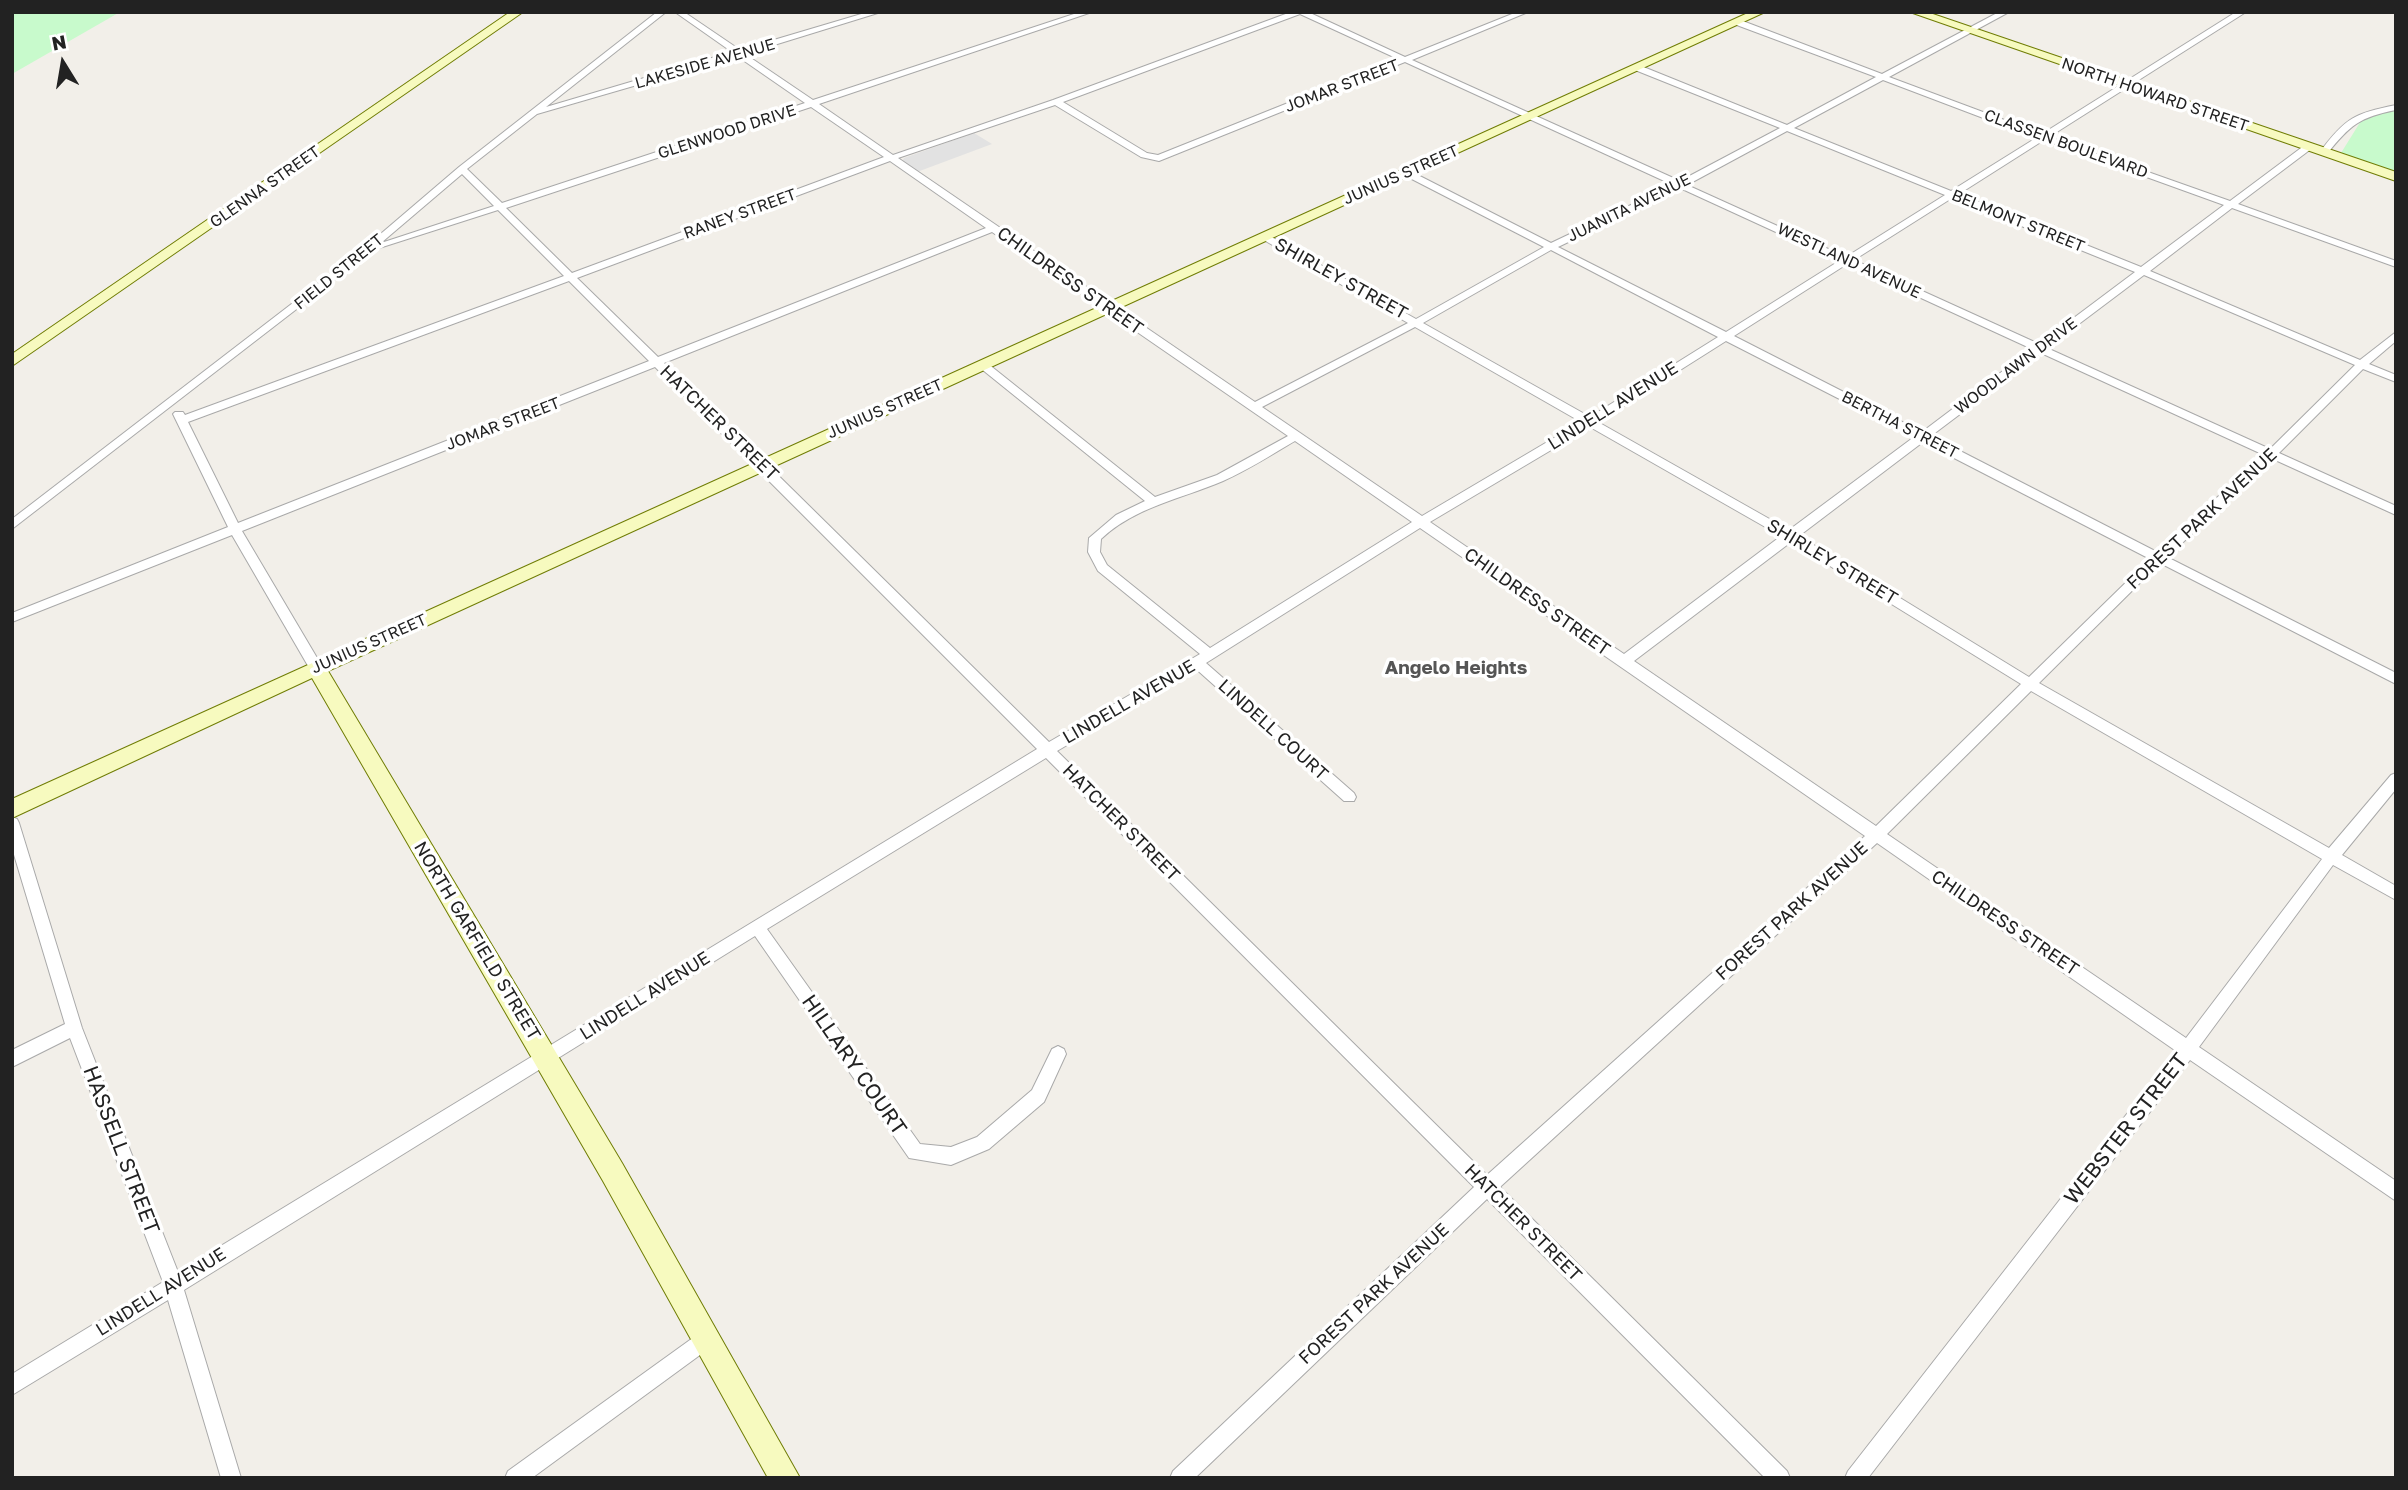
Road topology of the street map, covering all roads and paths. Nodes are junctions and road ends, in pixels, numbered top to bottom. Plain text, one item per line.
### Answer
1 (518, 12) edge
2 (662, 12) edge
3 (679, 12) edge
4 (877, 12) edge
5 (1088, 12) edge
6 (1300, 12) edge
7 (1524, 12) edge
8 (1760, 12) edge
9 (1915, 12) edge
10 (2005, 12) edge
11 (2242, 12) edge
12 (1737, 22) junction
13 (1970, 31) junction
14 (740, 54) junction
15 (1408, 60) junction
16 (1638, 68) junction
17 (1886, 76) junction
18 (2128, 85) junction
19 (1055, 102) junction
20 (813, 104) junction
21 (2396, 107) edge
22 (532, 114) junction
23 (1529, 118) junction
24 (1783, 128) junction
25 (2042, 137) junction
26 (2308, 147) junction
27 (2324, 152) junction
28 (891, 158) junction
29 (462, 169) junction
30 (1405, 172) junction
31 (2396, 177) edge
32 (1680, 185) junction
33 (1952, 195) junction
34 (2233, 205) junction
35 (500, 206) junction
36 (994, 229) junction
37 (1265, 237) junction
38 (1549, 247) junction
39 (366, 251) junction
40 (1846, 259) junction
41 (2396, 264) edge
42 (2142, 271) junction
43 (571, 277) junction
44 (1108, 308) junction
45 (1417, 322) junction
46 (2396, 335) edge
47 (1725, 336) junction
48 (2036, 349) junction
49 (12, 361) edge
50 (658, 364) junction
51 (983, 365) junction
52 (2361, 365) junction
53 (2396, 379) edge
54 (173, 404) junction
55 (1254, 407) junction
56 (183, 420) junction
57 (1591, 421) junction
58 (1296, 436) junction
59 (1923, 437) junction
60 (2272, 454) junction
61 (762, 465) junction
62 (1153, 501) junction
63 (2396, 511) edge
64 (1421, 522) junction
65 (12, 525) edge
66 (235, 529) junction
67 (1790, 536) junction
68 (2158, 558) junction
69 (12, 618) edge
70 (1203, 658) junction
71 (1624, 662) junction
72 (316, 668) junction
73 (2396, 679) edge
74 (2029, 682) junction
75 (1047, 750) junction
76 (2396, 779) edge
77 (1349, 797) dead end
78 (12, 809) edge
79 (12, 823) edge
80 (1876, 835) junction
81 (2332, 856) junction
82 (2396, 894) edge
83 (757, 927) junction
84 (74, 1028) junction
85 (2188, 1049) junction
86 (1058, 1054) dead end
87 (546, 1058) junction
88 (12, 1059) edge
89 (1487, 1187) junction
90 (2396, 1192) edge
91 (173, 1284) junction
92 (708, 1337) junction
93 (12, 1385) edge
94 (231, 1478) edge
95 (515, 1478) edge
96 (785, 1478) edge
97 (1180, 1478) edge
98 (1780, 1478) edge
99 (1855, 1478) edge

1 - 49 street, GLENNA STREET
2 - 22 street, FIELD STREET
3 - 14 street, CHILDRESS STREET
4 - 14 street, LAKESIDE AVENUE
5 - 20 street, GLENWOOD DRIVE
6 - 15 street, WESTLAND AVENUE
6 - 19 street, RANEY STREET
7 - 15 street, JOMAR STREET
8 - 12 street, JUNIUS STREET
9 - 13 street, NORTH HOWARD STREET
10 - 13 street, JUANITA AVENUE
11 - 18 street, LINDELL AVENUE
12 - 16 street, JUNIUS STREET
12 - 17 street, CLASSEN BOULEVARD
13 - 17 street, JUANITA AVENUE
13 - 18 street, NORTH HOWARD STREET
14 - 20 street, CHILDRESS STREET
14 - 22 street, LAKESIDE AVENUE
15 - 19 street, JOMAR STREET
15 - 23 street, WESTLAND AVENUE
16 - 23 street, JUNIUS STREET
16 - 24 street, BELMONT STREET
17 - 24 street, JUANITA AVENUE
17 - 25 street, CLASSEN BOULEVARD
18 - 25 street, LINDELL AVENUE
18 - 26 street, NORTH HOWARD STREET
19 - 28 street, RANEY STREET
20 - 28 street, CHILDRESS STREET
20 - 35 street, GLENWOOD DRIVE
21 - 27 street
22 - 29 street, FIELD STREET
23 - 30 street, JUNIUS STREET
23 - 32 street, WESTLAND AVENUE
24 - 32 street, JUANITA AVENUE
24 - 33 street, BELMONT STREET
25 - 33 street, LINDELL AVENUE
25 - 34 street, CLASSEN BOULEVARD
26 - 27 street, NORTH HOWARD STREET
26 - 34 street, WOODLAWN DRIVE
27 - 31 street, NORTH HOWARD STREET
28 - 36 street, CHILDRESS STREET
28 - 43 street, RANEY STREET
29 - 35 street, HATCHER STREET
29 - 39 street, FIELD STREET
30 - 37 street, JUNIUS STREET
30 - 38 street, BERTHA STREET
32 - 38 street, JUANITA AVENUE
32 - 40 street, WESTLAND AVENUE
33 - 40 street, LINDELL AVENUE
33 - 42 street, BELMONT STREET
34 - 41 street, CLASSEN BOULEVARD
34 - 42 street, WOODLAWN DRIVE
35 - 39 street, GLENWOOD DRIVE
35 - 43 street, HATCHER STREET
36 - 44 street, CHILDRESS STREET
36 - 50 street, JOMAR STREET
37 - 44 street, JUNIUS STREET
37 - 45 street, SHIRLEY STREET
38 - 45 street, JUANITA AVENUE
38 - 47 street, BERTHA STREET
39 - 54 street, FIELD STREET
40 - 47 street, LINDELL AVENUE
40 - 48 street, WESTLAND AVENUE
42 - 48 street, WOODLAWN DRIVE
42 - 52 street, BELMONT STREET
43 - 50 street, HATCHER STREET
43 - 56 street, RANEY STREET
44 - 51 street, JUNIUS STREET
44 - 55 street, CHILDRESS STREET
45 - 55 street, JUANITA AVENUE
45 - 57 street, SHIRLEY STREET
46 - 52 street, FOREST PARK AVENUE
47 - 57 street, LINDELL AVENUE
47 - 59 street, BERTHA STREET
48 - 59 street, WOODLAWN DRIVE
48 - 60 street, WESTLAND AVENUE
50 - 61 street, HATCHER STREET
50 - 66 street, JOMAR STREET
51 - 61 street, JUNIUS STREET
51 - 62 street
52 - 53 street, BELMONT STREET
52 - 60 street, FOREST PARK AVENUE
54 - 56 street, NORTH GARFIELD STREET
54 - 65 street, FIELD STREET
55 - 58 street, CHILDRESS STREET
56 - 66 street, NORTH GARFIELD STREET
57 - 64 street, LINDELL AVENUE
57 - 67 street, SHIRLEY STREET
58 - 62 street
58 - 64 street, CHILDRESS STREET
59 - 67 street, WOODLAWN DRIVE
59 - 68 street, BERTHA STREET
60 - 63 street, WESTLAND AVENUE
60 - 68 street, FOREST PARK AVENUE
61 - 72 street, JUNIUS STREET
61 - 75 street, HATCHER STREET
62 - 70 street, LINDELL COURT
64 - 70 street, LINDELL AVENUE
64 - 71 street, CHILDRESS STREET
66 - 69 street, JOMAR STREET
66 - 72 street, NORTH GARFIELD STREET
67 - 71 street, WOODLAWN DRIVE
67 - 74 street, SHIRLEY STREET
68 - 73 street, BERTHA STREET
68 - 74 street, FOREST PARK AVENUE
70 - 75 street, LINDELL AVENUE
70 - 77 street, LINDELL COURT
71 - 80 street, CHILDRESS STREET
72 - 78 street, JUNIUS STREET
72 - 87 street, NORTH GARFIELD STREET
74 - 80 street, FOREST PARK AVENUE
74 - 81 street, SHIRLEY STREET
75 - 83 street, LINDELL AVENUE
75 - 89 street, HATCHER STREET
76 - 81 street, WEBSTER STREET
79 - 84 street, HASSELL STREET
80 - 85 street, CHILDRESS STREET
80 - 89 street, FOREST PARK AVENUE
81 - 82 street, SHIRLEY STREET
81 - 85 street, WEBSTER STREET
83 - 86 street, HILLARY COURT
83 - 87 street, LINDELL AVENUE
84 - 88 street
84 - 91 street, HASSELL STREET
85 - 90 street, CHILDRESS STREET
85 - 99 street, WEBSTER STREET
87 - 91 street, LINDELL AVENUE
87 - 92 street, NORTH GARFIELD STREET
89 - 97 street, FOREST PARK AVENUE
89 - 98 street, HATCHER STREET
91 - 93 street, LINDELL AVENUE
91 - 94 street, HASSELL STREET
92 - 95 street
92 - 96 street, NORTH GARFIELD STREET

